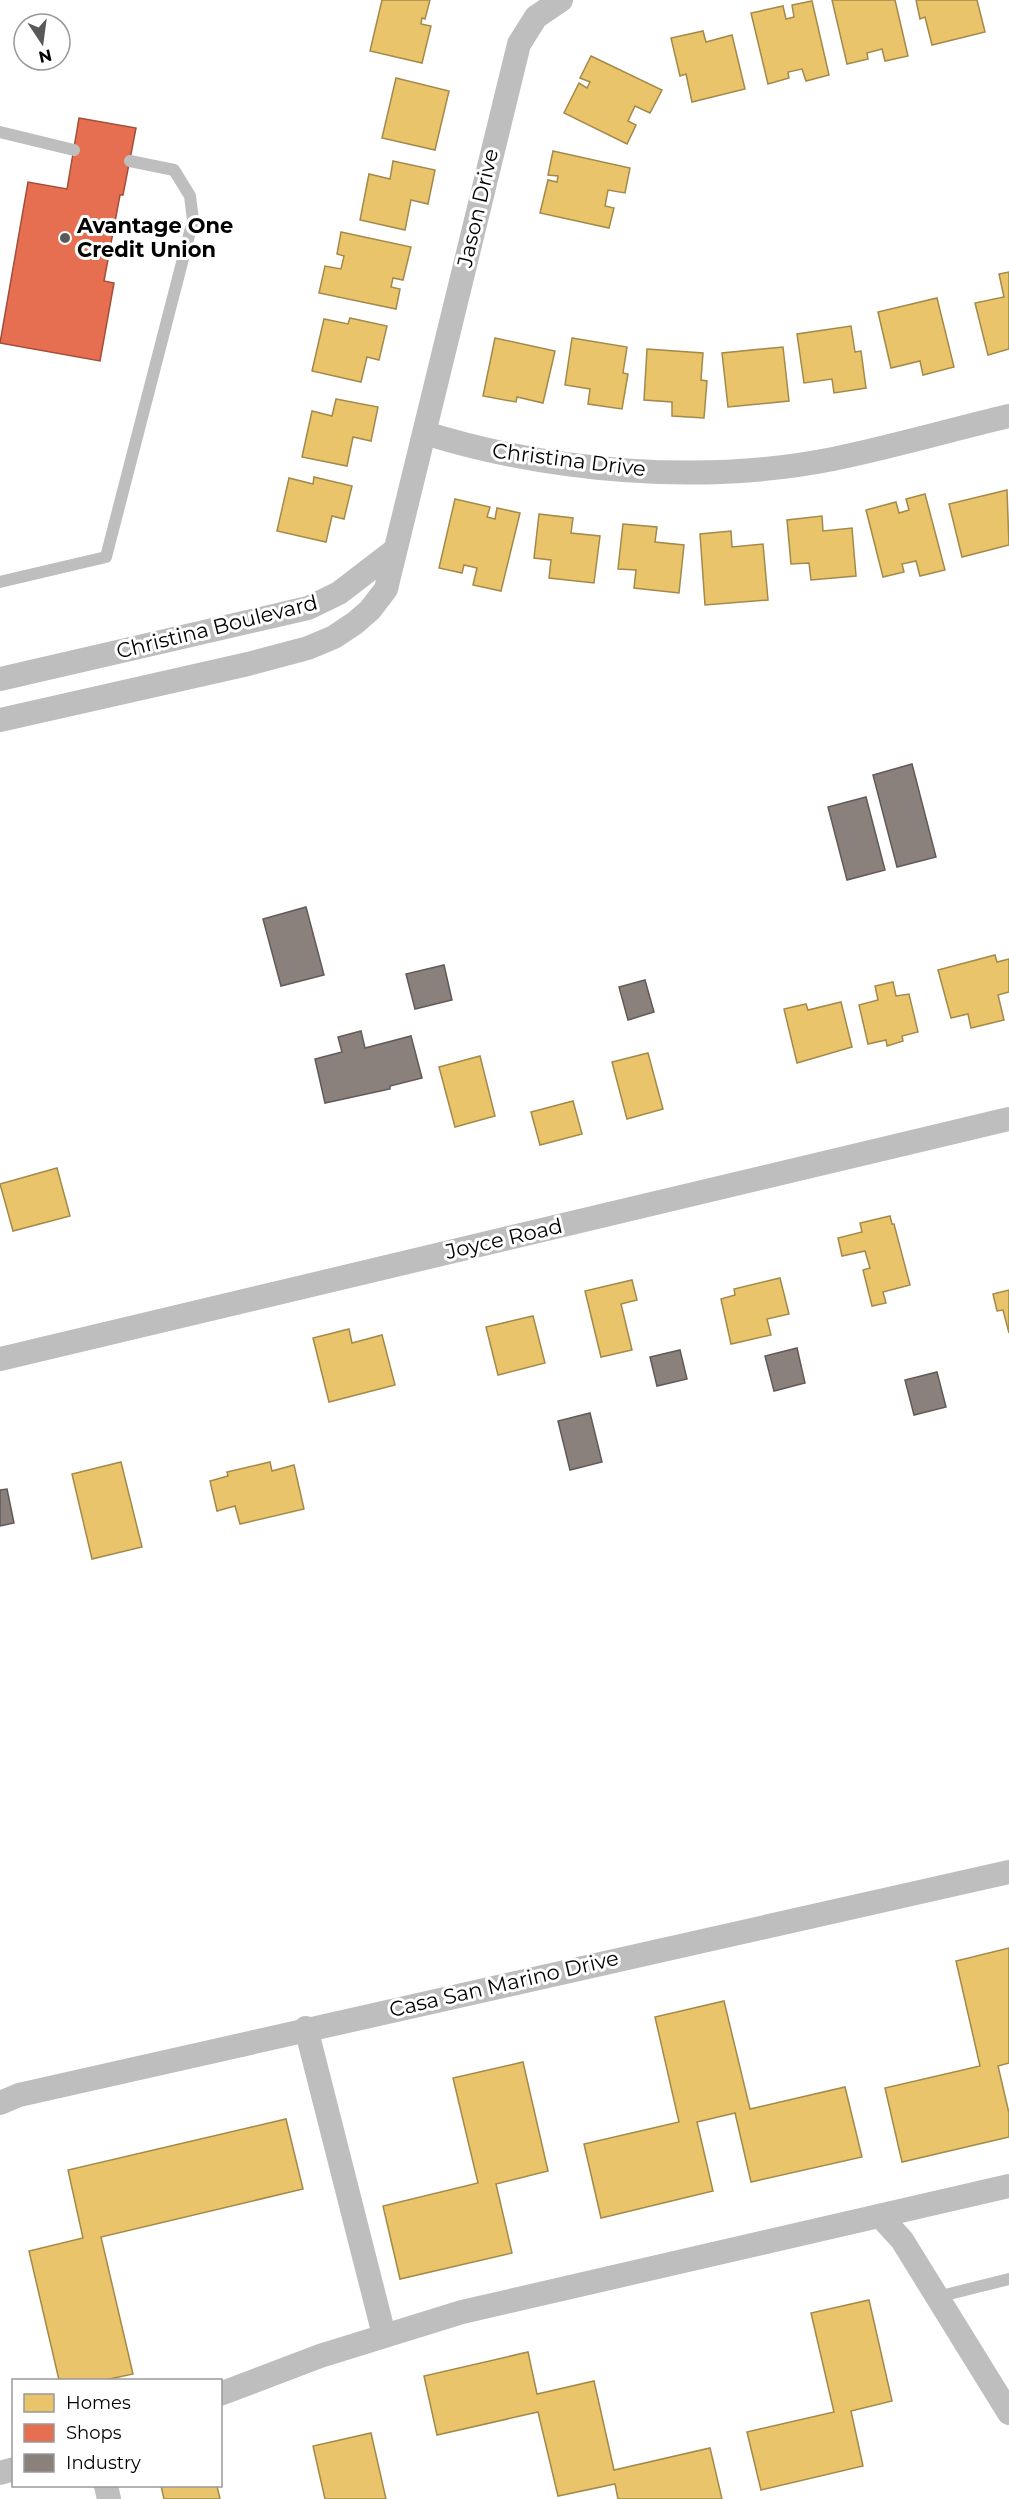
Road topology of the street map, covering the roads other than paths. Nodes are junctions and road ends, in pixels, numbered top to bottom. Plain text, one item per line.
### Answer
1 (561, 0) edge
2 (0, 132) edge
3 (74, 150) dead end
4 (130, 161) dead end
5 (1009, 416) edge
6 (425, 433) junction
7 (395, 550) junction
8 (0, 582) edge
9 (137, 649) junction
10 (0, 679) edge
11 (146, 687) junction
12 (0, 720) edge
13 (1009, 1119) edge
14 (0, 1359) edge
15 (1009, 1872) edge
16 (306, 2028) junction
17 (0, 2103) edge
18 (1009, 2186) edge
19 (880, 2216) junction
20 (1009, 2279) edge
21 (937, 2296) junction
22 (384, 2335) junction
23 (222, 2393) edge
24 (1009, 2413) edge

1 - 6 street, Jason Drive
2 - 3 lane
4 - 8 lane
5 - 6 street, Christina Drive
6 - 7 street
7 - 9 street, Christina Boulevard
7 - 11 street, Christina Boulevard
9 - 10 street, Christina Boulevard
9 - 11 street
11 - 12 street, Christina Boulevard
13 - 14 street, Joyce Road
15 - 16 street, Casa San Marino Drive
16 - 17 street, Casa San Marino Drive
16 - 22 street
18 - 19 street
19 - 21 street
19 - 22 street
20 - 21 lane
21 - 24 street
22 - 23 street

